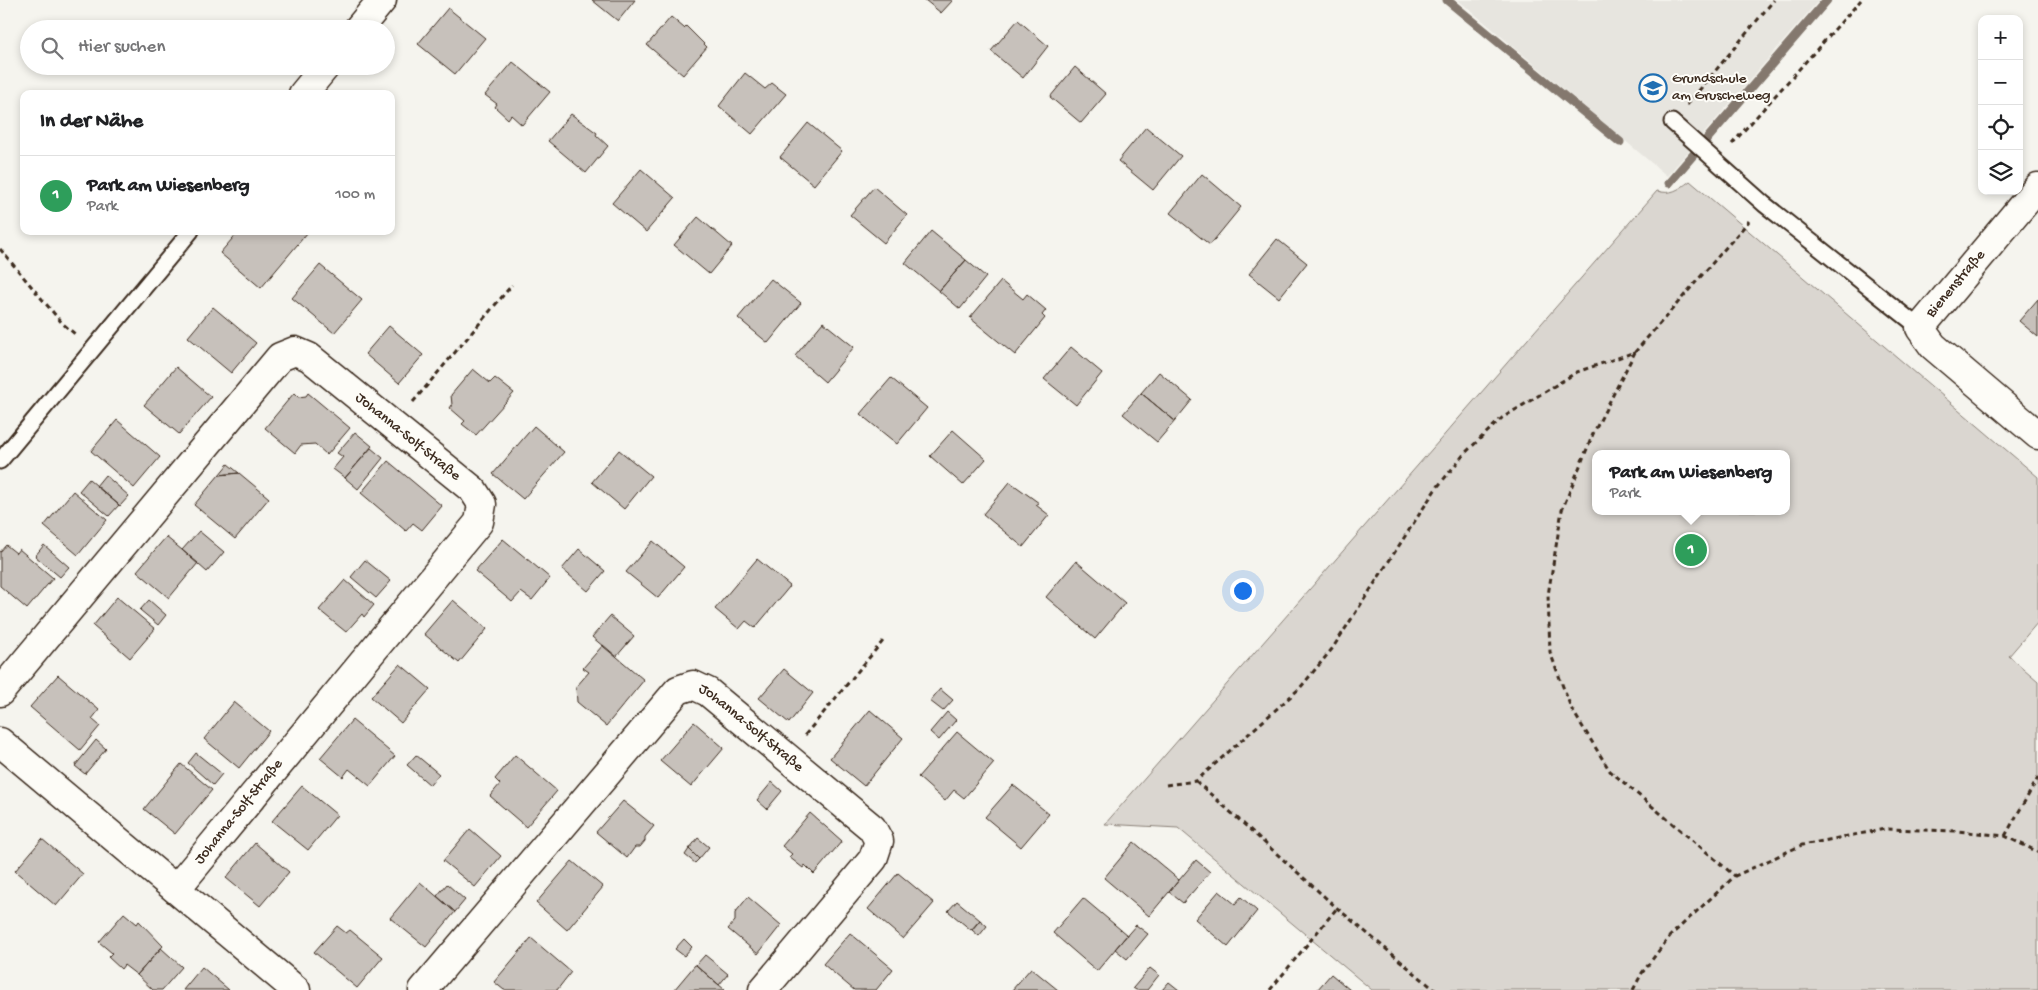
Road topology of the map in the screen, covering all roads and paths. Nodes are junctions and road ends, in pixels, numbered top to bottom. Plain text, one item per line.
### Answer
1 (382, 0) edge
2 (1774, 0) edge
3 (1861, 0) edge
4 (365, 20) edge
5 (319, 75) edge
6 (306, 90) edge
7 (1672, 122) joint
8 (1716, 161) junction
9 (2038, 187) edge
10 (1764, 204) junction
11 (188, 235) edge
12 (0, 249) edge
13 (512, 286) dead end
14 (1920, 328) junction
15 (93, 351) junction
16 (1635, 352) junction
17 (393, 425) junction
18 (2038, 435) edge
19 (0, 461) edge
20 (883, 641) dead end
21 (0, 692) edge
22 (0, 742) edge
23 (786, 757) junction
24 (2038, 778) edge
25 (1196, 781) junction
26 (1166, 785) dead end
27 (2006, 836) junction
28 (2038, 852) edge
29 (1735, 876) junction
30 (176, 889) junction
31 (1337, 908) junction
32 (296, 990) edge
33 (423, 990) edge
34 (763, 990) edge
35 (1270, 990) edge
36 (1435, 990) edge
37 (1634, 990) edge

1 - 4 street
2 - 7 path
3 - 8 path
5 - 6 street
7 - 8 lane
8 - 10 lane
9 - 14 street, Bienenstraße
10 - 14 lane
10 - 16 path
11 - 15 lane
12 - 15 path
13 - 17 path
14 - 18 street, Bienenstraße
15 - 19 lane
16 - 25 path
16 - 29 path
17 - 21 street, Johanna-Solf-Straße
17 - 30 street, Johanna-Solf-Straße
20 - 23 path
22 - 30 street
23 - 33 street, Johanna-Solf-Straße
23 - 34 street, Johanna-Solf-Straße
24 - 27 path
25 - 26 path
25 - 31 path
27 - 28 path
27 - 29 path
29 - 37 path
30 - 32 street
31 - 35 path
31 - 36 path

